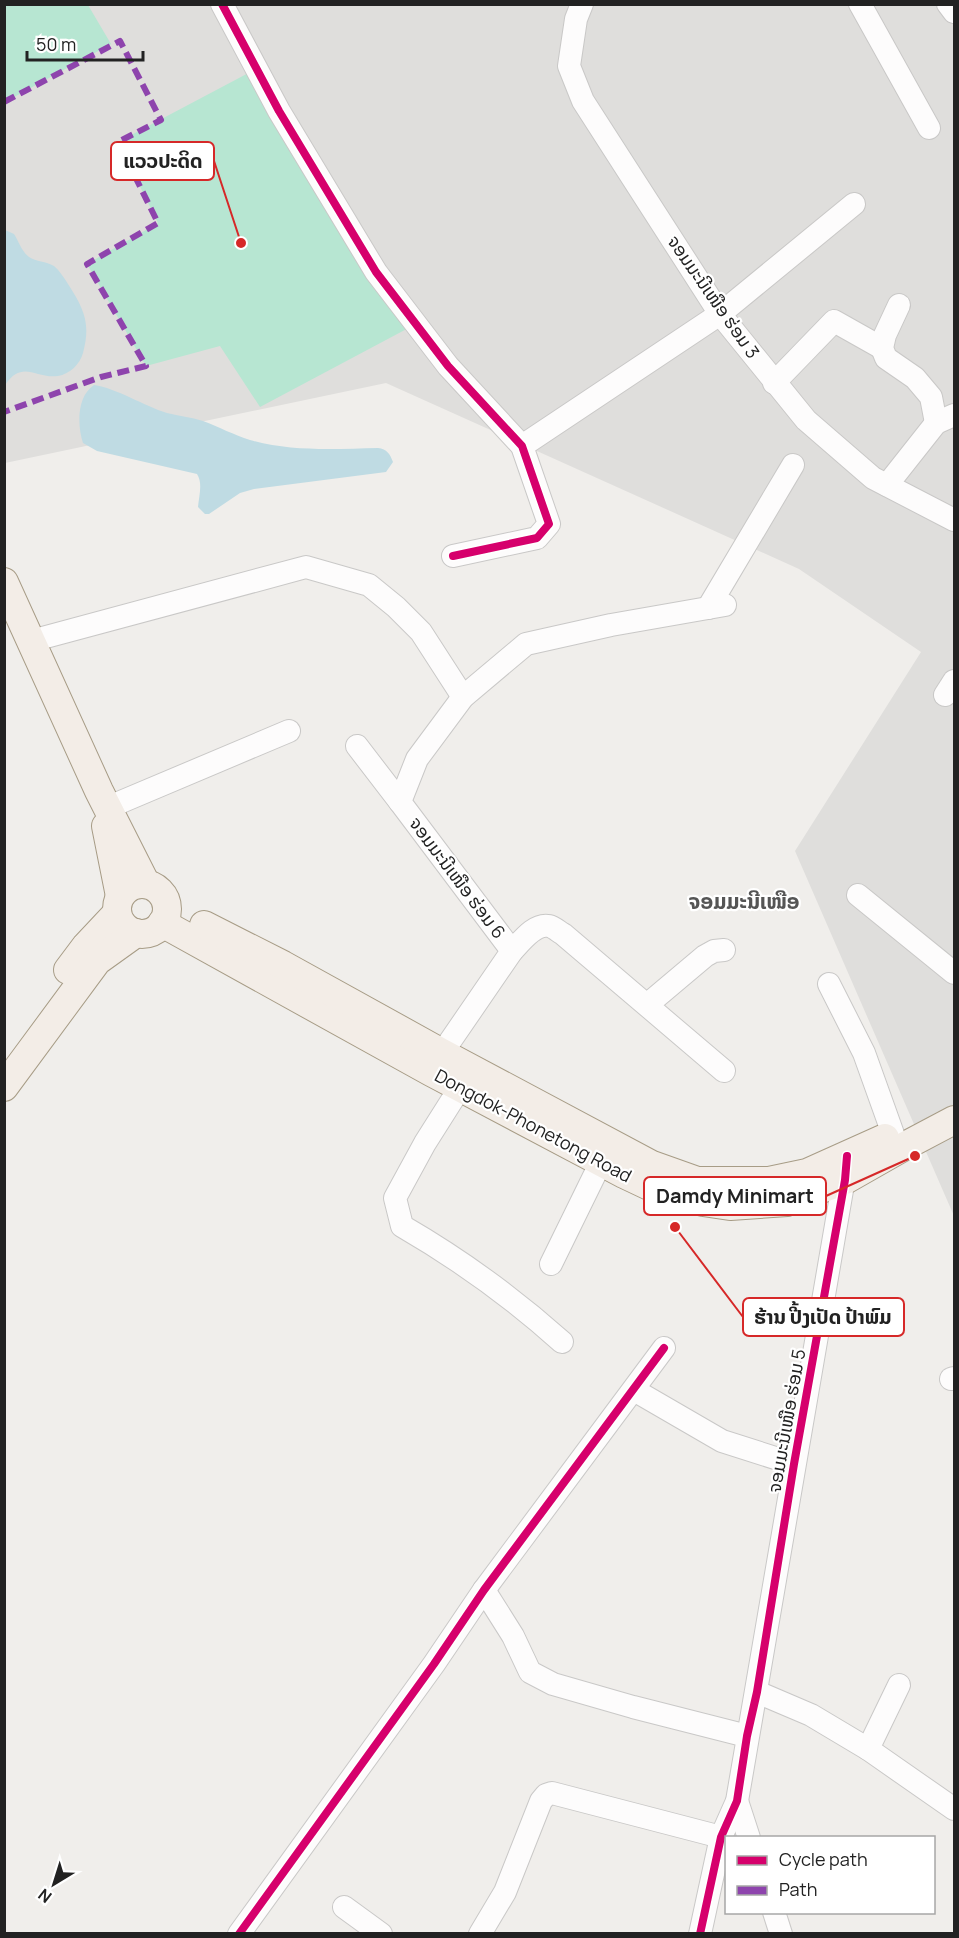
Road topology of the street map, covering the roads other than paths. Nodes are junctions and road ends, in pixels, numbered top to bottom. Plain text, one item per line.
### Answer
1 (222, 4) edge
2 (582, 4) edge
3 (860, 4) edge
4 (948, 4) edge
5 (954, 12) edge
6 (929, 128) dead end
7 (854, 204) dead end
8 (899, 304) dead end
9 (720, 314) junction
10 (882, 348) junction
11 (774, 383) junction
12 (945, 419) edge
13 (522, 446) junction
14 (793, 465) dead end
15 (887, 485) junction
16 (954, 520) edge
17 (453, 556) dead end
18 (4, 582) edge
19 (31, 641) junction
20 (463, 698) junction
21 (289, 731) dead end
22 (357, 746) dead end
23 (104, 799) junction
24 (400, 802) junction
25 (146, 884) junction
26 (858, 895) dead end
27 (124, 914) junction
28 (165, 916) junction
29 (724, 950) dead end
30 (512, 951) junction
31 (954, 973) edge
32 (830, 984) dead end
33 (648, 1004) junction
34 (442, 1053) junction
35 (4, 1056) edge
36 (724, 1071) dead end
37 (466, 1078) junction
38 (4, 1086) edge
39 (954, 1099) edge
40 (954, 1120) edge
41 (893, 1134) junction
42 (601, 1162) junction
43 (846, 1168) junction
44 (552, 1264) dead end
45 (562, 1342) dead end
46 (663, 1348) dead end
47 (634, 1390) junction
48 (794, 1464) junction
49 (484, 1590) junction
50 (899, 1685) dead end
51 (757, 1692) junction
52 (747, 1736) junction
53 (868, 1749) junction
54 (736, 1801) junction
55 (954, 1810) edge
56 (748, 1836) edge
57 (721, 1837) junction
58 (344, 1906) dead end
59 (775, 1914) edge
60 (239, 1934) edge
61 (381, 1934) edge
62 (480, 1934) edge
63 (700, 1934) edge
64 (781, 1934) edge

1 - 13 street
2 - 9 street, ຈອມມະນີເໜືອ ຮ່ອມ 3
3 - 6 street
4 - 5 street
7 - 9 street
8 - 10 street
9 - 11 street, ຈອມມະນີເໜືອ ຮ່ອມ 3
9 - 13 street
10 - 11 street
10 - 12 street
11 - 15 street, ຈອມມະນີເໜືອ ຮ່ອມ 3
12 - 15 street
13 - 17 street
14 - 20 street, ຈອມມະນີເໜືອ ຮ່ອມ 6
15 - 16 street, ຈອມມະນີເໜືອ ຮ່ອມ 3
18 - 19 main road
19 - 20 street
19 - 23 main road
20 - 24 street, ຈອມມະນີເໜືອ ຮ່ອມ 6
21 - 23 street
22 - 24 street
23 - 25 main road, Dongdok-Phonetong Road
23 - 27 main road
24 - 30 street, ຈອມມະນີເໜືອ ຮ່ອມ 6
25 - 27 main road
25 - 28 main road, Dongdok-Phonetong Road
26 - 31 street
27 - 28 main road
27 - 35 main road
27 - 38 main road
28 - 34 main road, Dongdok-Phonetong Road
28 - 37 main road, Dongdok-Phonetong Road
29 - 33 street
30 - 33 street
30 - 34 street, ຈອມມະນີເໜືອ ຮ່ອມ 6
32 - 41 street
33 - 36 street
34 - 37 main road, Dongdok-Phonetong Road
37 - 42 main road, Dongdok-Phonetong Road
37 - 43 main road, Dongdok-Phonetong Road
37 - 45 street
39 - 41 main road, Dongdok-Phonetong Road
40 - 43 main road, Dongdok-Phonetong Road
41 - 43 main road, Dongdok-Phonetong Road
42 - 43 main road, Dongdok-Phonetong Road
42 - 44 street
43 - 48 street, ຈອມມະນີເໜືອ ຮ່ອມ 5
46 - 47 street
47 - 48 street
47 - 49 street
48 - 51 street, ຈອມມະນີເໜືອ ຮ່ອມ 5
49 - 52 street
49 - 60 street
50 - 53 street
51 - 52 street, ຈອມມະນີເໜືອ ຮ່ອມ 5
51 - 53 street
52 - 54 street, ຈອມມະນີເໜືອ ຮ່ອມ 5
53 - 55 street
54 - 56 street
54 - 57 street, ຈອມມະນີເໜືອ ຮ່ອມ 5
57 - 62 street
57 - 63 street, ຈອມມະນີເໜືອ ຮ່ອມ 5
58 - 61 street
59 - 64 street

